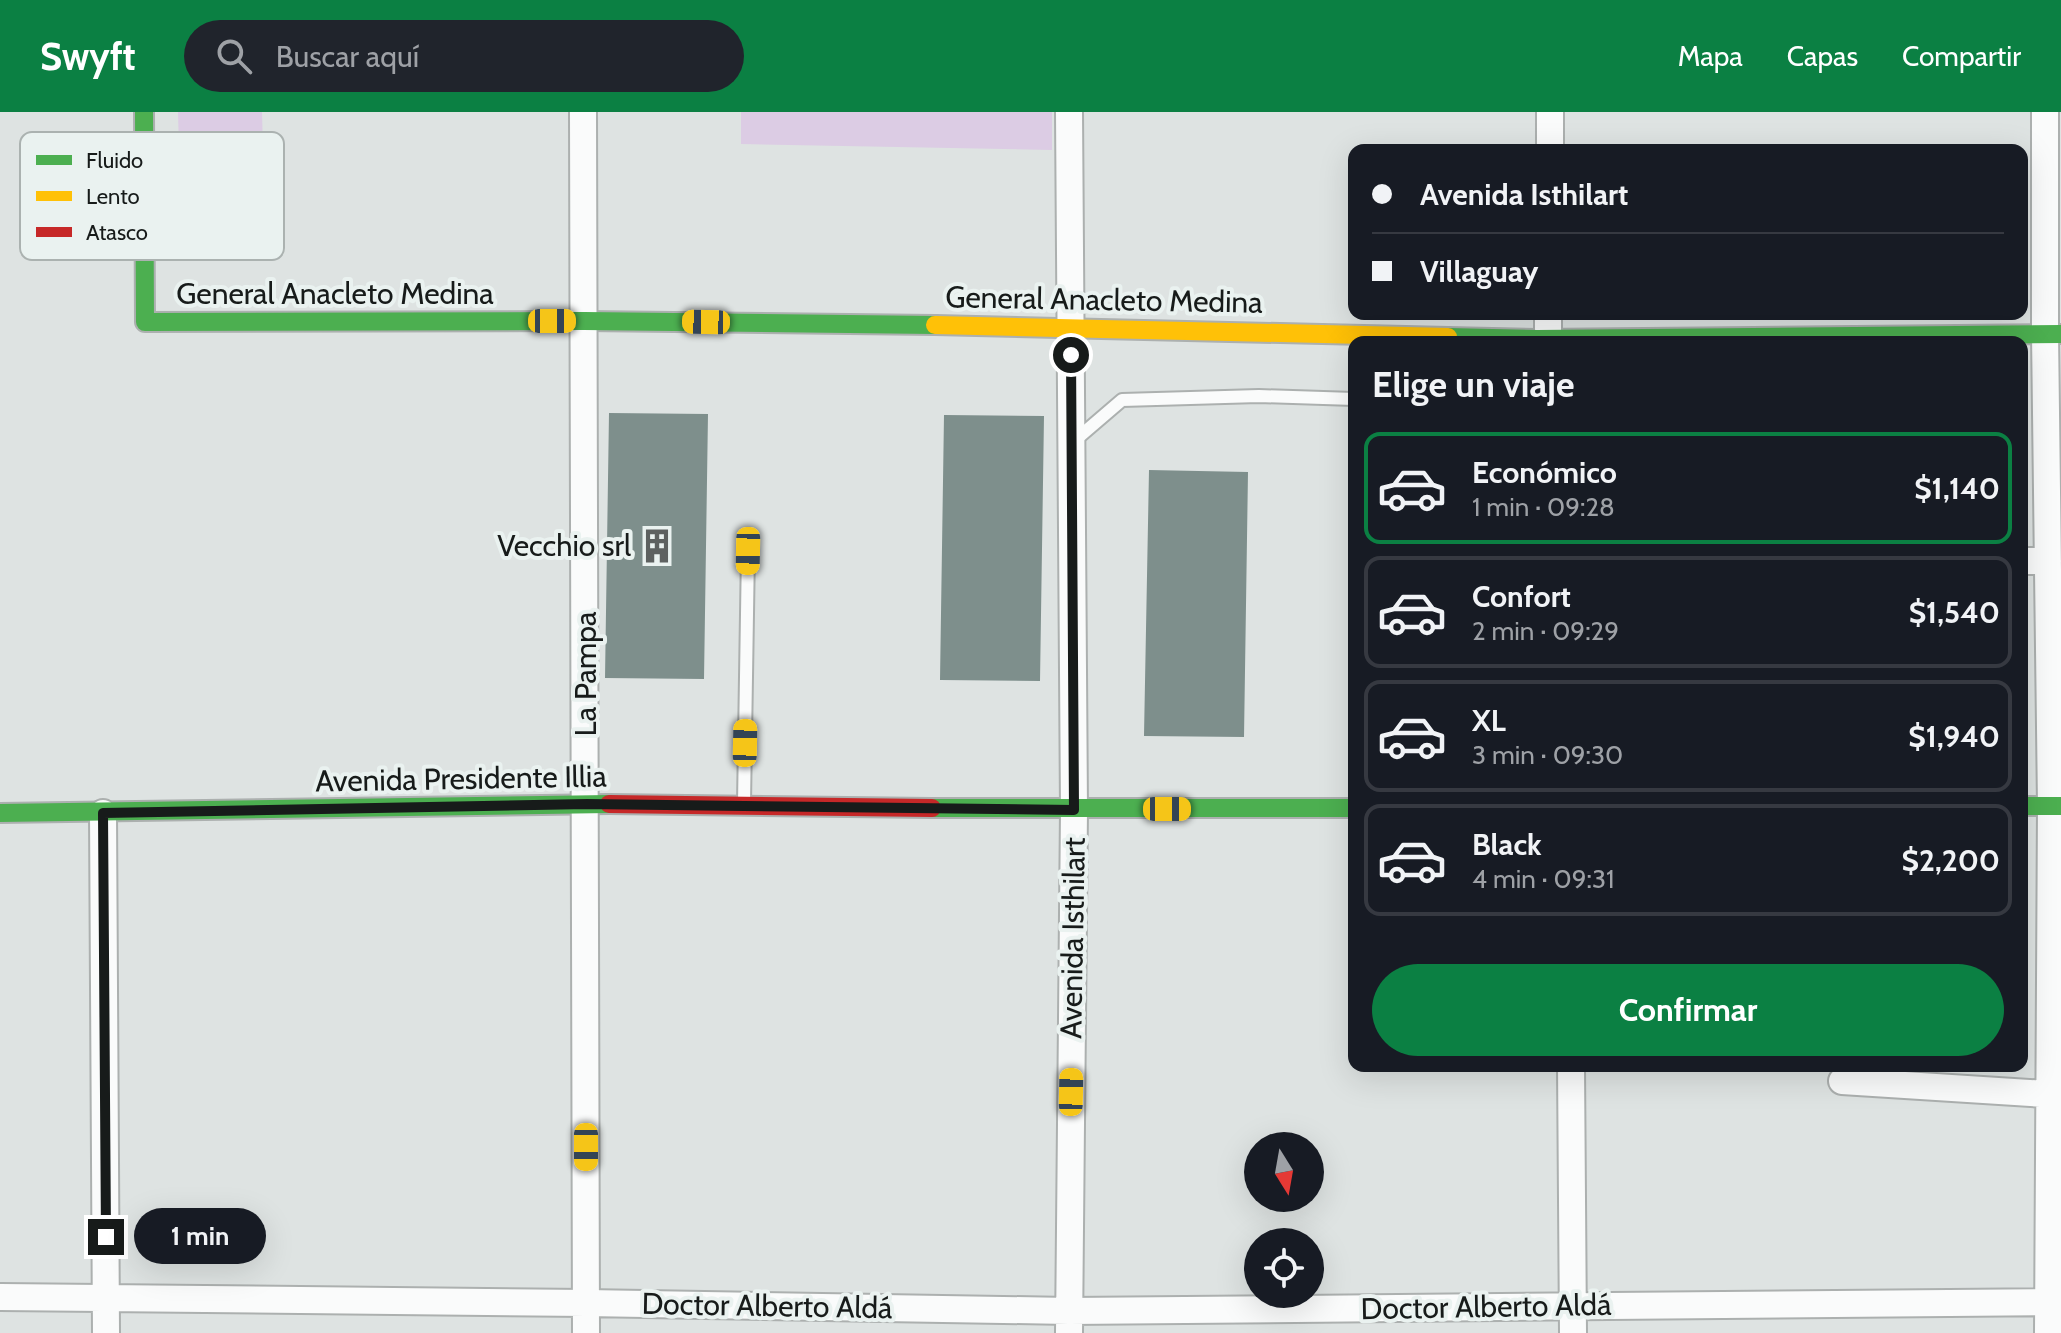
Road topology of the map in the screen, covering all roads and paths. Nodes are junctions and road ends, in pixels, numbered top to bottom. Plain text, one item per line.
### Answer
1 (144, 112) edge
2 (583, 112) edge
3 (1069, 112) edge
4 (1550, 112) edge
5 (2045, 112) edge
6 (144, 132) edge
7 (1550, 144) edge
8 (145, 260) edge
9 (584, 321) junction
10 (1071, 326) junction
11 (2053, 334) edge
12 (1543, 335) edge
13 (1348, 399) edge
14 (1072, 443) junction
15 (748, 551) dead end
16 (2035, 561) edge
17 (587, 804) junction
18 (744, 806) junction
19 (2028, 806) edge
20 (2056, 806) edge
21 (1348, 808) edge
22 (1074, 810) junction
23 (0, 813) edge
24 (103, 813) junction
25 (1571, 1072) edge
26 (1842, 1081) dead end
27 (2055, 1094) edge
28 (0, 1297) edge
29 (106, 1298) junction
30 (2054, 1302) edge
31 (586, 1303) junction
32 (1573, 1306) junction
33 (1069, 1322) edge
34 (106, 1333) edge
35 (586, 1333) edge
36 (1573, 1333) edge
37 (2048, 1333) edge

1 - 6 street, General Anacleto Medina
2 - 9 street, La Pampa
3 - 10 street, Avenida Isthilart
4 - 7 street
5 - 11 street
8 - 9 street, General Anacleto Medina
9 - 10 street, General Anacleto Medina
9 - 17 street, La Pampa
10 - 12 street, General Anacleto Medina
10 - 14 street, Avenida Isthilart
11 - 12 street, General Anacleto Medina
11 - 16 street
13 - 14 lane
14 - 22 street, Avenida Isthilart
15 - 18 lane
16 - 20 street
17 - 18 street, Avenida Presidente Illia
17 - 24 street, Avenida Presidente Illia
17 - 31 street, La Pampa
18 - 22 street, Avenida Presidente Illia
19 - 20 street
20 - 27 street
21 - 22 street, Avenida Presidente Illia
22 - 33 street, Avenida Isthilart
23 - 24 street, Avenida Presidente Illia
24 - 29 street
25 - 32 street
26 - 27 street
27 - 30 street
28 - 29 street, Doctor Alberto Aldá
29 - 31 street, Doctor Alberto Aldá
29 - 34 street
30 - 32 street, Doctor Alberto Aldá
30 - 37 street
31 - 33 street, Doctor Alberto Aldá
31 - 35 street, La Pampa
32 - 33 street, Doctor Alberto Aldá
32 - 36 street

